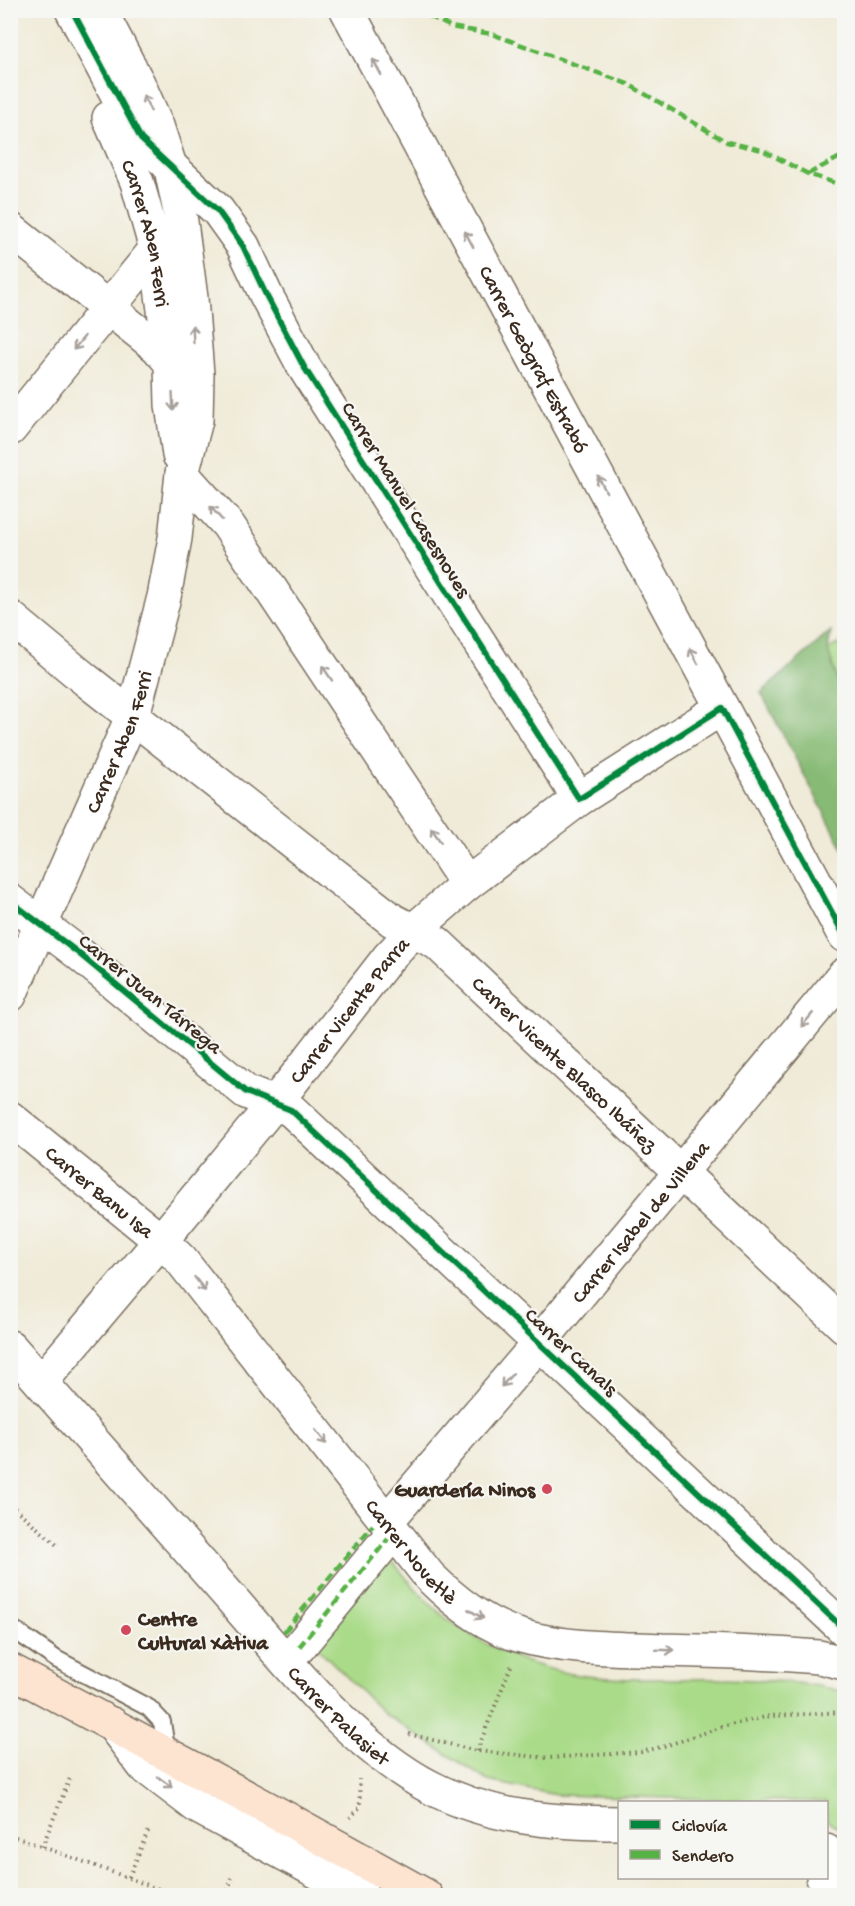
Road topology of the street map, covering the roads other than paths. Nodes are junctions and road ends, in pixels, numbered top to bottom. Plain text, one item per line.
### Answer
1 (52, 10) edge
2 (72, 10) edge
3 (100, 10) edge
4 (347, 10) edge
5 (171, 169) junction
6 (218, 211) joint
7 (10, 229) edge
8 (243, 246) junction
9 (170, 249) junction
10 (107, 308) junction
11 (171, 363) junction
12 (10, 429) edge
13 (182, 474) junction
14 (10, 616) edge
15 (722, 708) junction
16 (133, 715) junction
17 (579, 799) junction
18 (467, 884) junction
19 (10, 901) edge
20 (42, 925) junction
21 (414, 930) junction
22 (844, 935) edge
23 (844, 975) edge
24 (10, 995) edge
25 (275, 1102) junction
26 (10, 1118) edge
27 (681, 1173) junction
28 (161, 1241) junction
29 (844, 1326) edge
30 (539, 1343) junction
31 (10, 1347) edge
32 (41, 1383) junction
33 (383, 1528) junction
34 (811, 1598) junction
35 (10, 1627) edge
36 (844, 1629) edge
37 (291, 1639) dead end
38 (780, 1654) junction
39 (844, 1663) edge
40 (10, 1670) edge
41 (112, 1724) junction
42 (167, 1754) junction
43 (618, 1823) edge
44 (828, 1853) edge
45 (844, 1871) edge
46 (824, 1879) edge
47 (362, 1896) edge
48 (426, 1896) edge
49 (834, 1896) edge

1 - 9 street, Carrer Aben Ferri
2 - 5 street, Carrer Aben Ferri
5 -> 3 street, Carrer Aben Ferri
15 -> 4 street, Carrer Geògraf Estrabó
5 - 6 street, Carrer Aben Ferri
5 - 9 street, Carrer Aben Ferri
6 - 8 street, Carrer Manuel Casesnoves
7 - 10 street
8 - 9 street
8 - 17 street, Carrer Manuel Casesnoves
9 - 10 street
9 - 11 street, Carrer Aben Ferri
13 -> 9 street, Carrer Aben Ferri
10 - 11 street
10 -> 12 street
11 -> 13 street, Carrer Aben Ferri
13 - 16 street, Carrer Aben Ferri
18 -> 13 street
14 - 16 street, Carrer Vicente Blasco Ibáñez
15 - 17 street, Carrer Vicente Parra
15 - 22 street, Carrer Geògraf Estrabó
16 - 20 street, Carrer Aben Ferri
16 - 21 street, Carrer Vicente Blasco Ibáñez
17 - 18 street, Carrer Vicente Parra
18 - 21 street, Carrer Vicente Parra
19 - 20 street, Carrer Juan Tárrega
20 - 24 street, Carrer Aben Ferri
20 - 25 street, Carrer Juan Tárrega
21 - 25 street, Carrer Vicente Parra
21 - 27 street, Carrer Vicente Blasco Ibáñez
23 -> 27 street, Carrer Isabel de Villena
25 - 28 street, Carrer Vicente Parra
25 - 30 street, Carrer Canals
26 - 28 street, Carrer Banu Isa
27 - 29 street, Carrer Vicente Blasco Ibáñez
27 - 30 street, Carrer Isabel de Villena
28 - 32 street, Carrer Vicente Parra
28 -> 33 street, Carrer Novetlè
30 -> 33 street, Carrer Isabel de Villena
30 - 34 street, Carrer Canals
31 - 32 street, Carrer Palasiet
32 - 43 street, Carrer Palasiet
33 - 37 street, Carrer Isabel de Villena
33 -> 38 street, Carrer Novetlè
34 - 36 street, Carrer Canals
34 - 38 street
35 - 42 lane
38 - 39 street, Carrer Novetlè
40 - 41 street
41 - 42 street
41 -> 47 street
42 - 48 street
44 - 45 street
46 - 49 street

